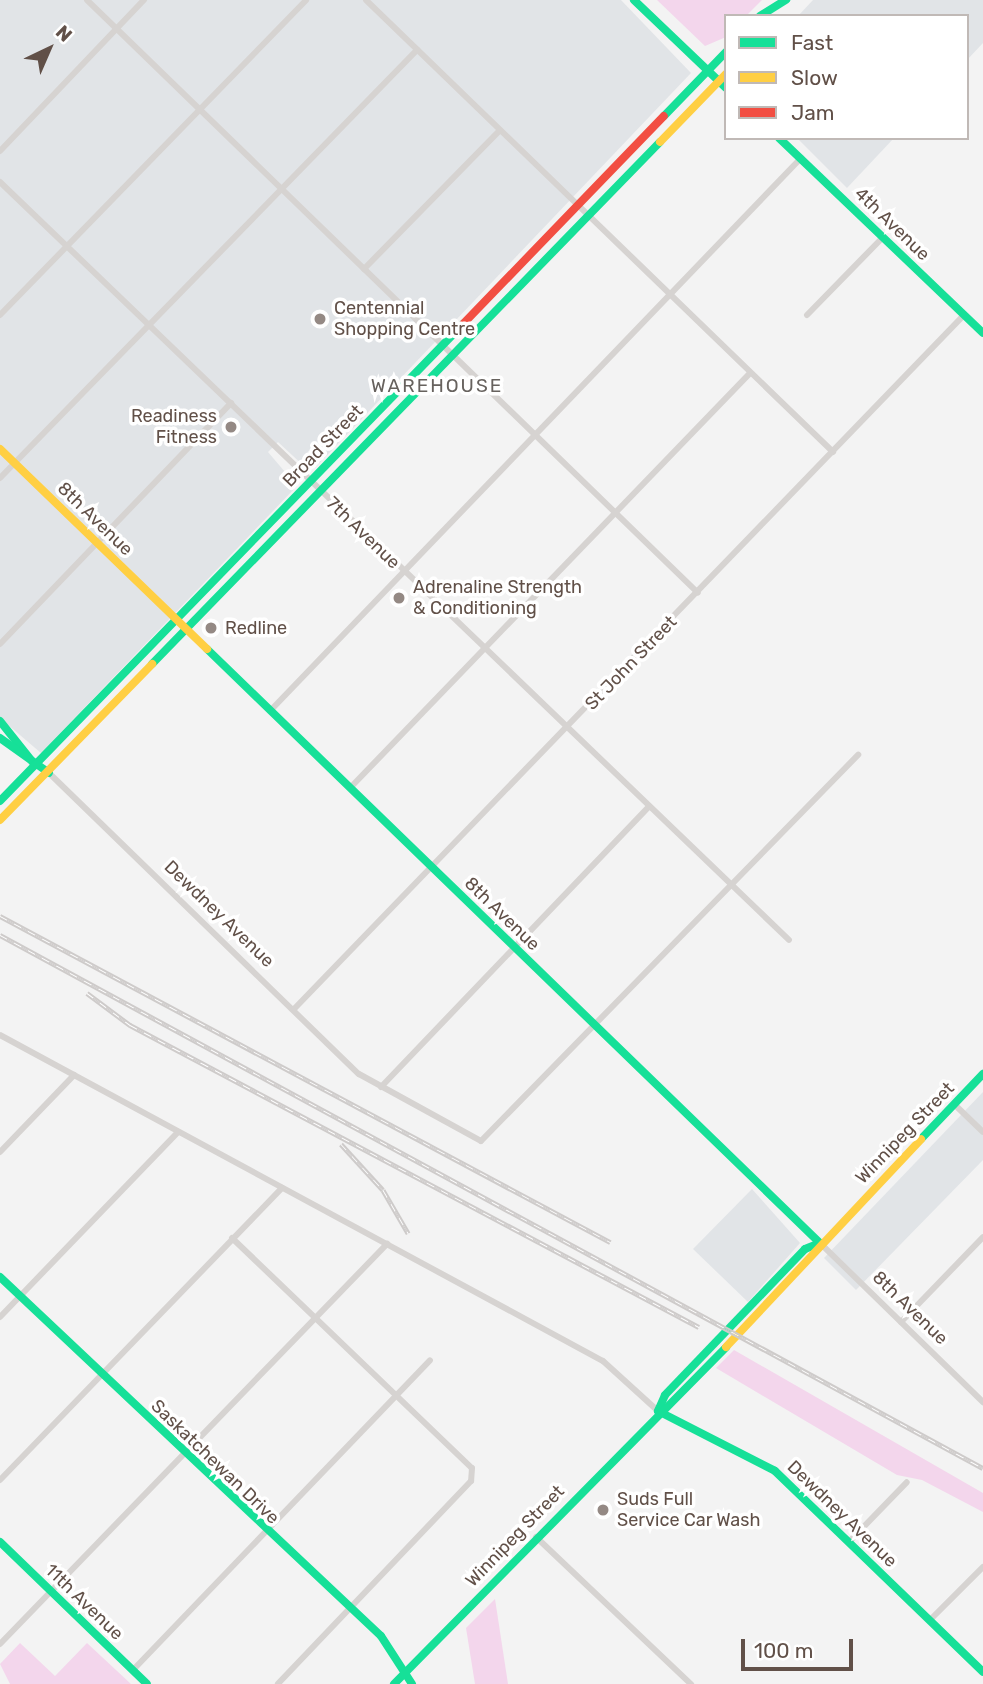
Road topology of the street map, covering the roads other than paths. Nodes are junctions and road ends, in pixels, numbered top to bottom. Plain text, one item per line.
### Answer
1 (87, 0) edge
2 (144, 0) edge
3 (306, 0) edge
4 (366, 0) edge
5 (634, 0) edge
6 (786, 0) edge
7 (777, 12) edge
8 (116, 28) junction
9 (417, 50) junction
10 (724, 53) edge
11 (708, 70) junction
12 (724, 81) edge
13 (199, 109) junction
14 (500, 130) junction
15 (781, 140) edge
16 (0, 151) edge
17 (801, 158) junction
18 (0, 181) edge
19 (281, 188) junction
20 (578, 207) junction
21 (589, 218) junction
22 (883, 237) junction
23 (67, 246) junction
24 (364, 269) junction
25 (668, 295) junction
26 (0, 315) edge
27 (807, 315) dead end
28 (964, 315) junction
29 (149, 324) junction
30 (983, 333) edge
31 (440, 342) junction
32 (454, 355) junction
33 (750, 373) junction
34 (231, 403) junction
35 (534, 434) junction
36 (0, 449) edge
37 (832, 452) junction
38 (15, 463) junction
39 (0, 478) edge
40 (310, 482) junction
41 (322, 492) junction
42 (616, 513) junction
43 (97, 543) junction
44 (403, 572) junction
45 (698, 593) junction
46 (176, 620) junction
47 (188, 631) junction
48 (0, 644) edge
49 (484, 649) junction
50 (270, 711) junction
51 (0, 720) edge
52 (567, 730) junction
53 (0, 738) edge
54 (858, 755) dead end
55 (35, 765) junction
56 (48, 773) junction
57 (350, 788) junction
58 (0, 801) edge
59 (648, 808) junction
60 (0, 820) edge
61 (434, 869) junction
62 (731, 886) junction
63 (789, 940) dead end
64 (514, 947) junction
65 (295, 1008) junction
66 (596, 1026) junction
67 (0, 1035) edge
68 (983, 1074) edge
69 (74, 1075) junction
70 (381, 1087) junction
71 (954, 1104) junction
72 (178, 1132) junction
73 (983, 1132) edge
74 (0, 1152) edge
75 (282, 1188) junction
76 (983, 1237) edge
77 (232, 1238) junction
78 (820, 1243) junction
79 (387, 1244) junction
80 (0, 1278) edge
81 (20, 1297) junction
82 (0, 1317) edge
83 (315, 1317) junction
84 (901, 1322) junction
85 (430, 1360) dead end
86 (102, 1375) junction
87 (397, 1395) junction
88 (983, 1402) edge
89 (658, 1411) junction
90 (184, 1454) junction
91 (0, 1479) edge
92 (907, 1482) dead end
93 (264, 1531) junction
94 (536, 1537) junction
95 (0, 1542) edge
96 (849, 1542) junction
97 (983, 1567) edge
98 (51, 1592) junction
99 (351, 1609) junction
100 (930, 1620) junction
101 (0, 1644) edge
102 (133, 1670) junction
103 (407, 1670) junction
104 (983, 1671) edge
105 (147, 1684) edge
106 (278, 1684) edge
107 (394, 1684) edge
108 (412, 1684) edge
109 (691, 1684) edge

1 - 8 street
2 - 8 street
3 - 13 street
4 - 9 street
5 - 11 main road
6 - 7 main road
8 - 13 street
8 - 16 street
9 - 14 street
9 - 19 street
10 - 11 main road, Broad Street
11 - 12 main road
11 - 20 main road, Broad Street
12 - 21 main road, Broad Street
13 - 19 street
13 - 23 street
14 - 20 street
14 - 24 street
15 - 17 main road, 4th Avenue
17 - 22 main road, 4th Avenue
17 - 25 street
18 - 23 street, 7th Avenue
19 - 24 street
19 - 29 street
20 - 21 street
20 - 31 main road, Broad Street
21 - 25 street
21 - 32 main road, Broad Street
22 - 27 street
22 - 28 main road, 4th Avenue
23 - 26 street
23 - 29 street, 7th Avenue
24 - 31 street
25 - 33 street
25 - 35 street
28 - 30 main road, 4th Avenue
28 - 37 street, St John Street
29 - 34 street, 7th Avenue
29 - 38 street
31 - 32 street
31 - 40 main road, Broad Street
32 - 35 street
32 - 41 main road, Broad Street
33 - 37 street
33 - 42 street
34 - 40 street, 7th Avenue
34 - 43 street
35 - 42 street
35 - 44 street
36 - 38 main road, 8th Avenue
37 - 45 street, St John Street
38 - 39 street
38 - 43 main road, 8th Avenue
40 - 41 street, 7th Avenue
40 - 46 main road, Broad Street
41 - 44 street, 7th Avenue
41 - 47 main road, Broad Street
42 - 45 street
42 - 49 street
43 - 46 main road, 8th Avenue
43 - 48 street
44 - 49 street, 7th Avenue
44 - 50 street
45 - 52 street, St John Street
46 - 47 main road, 8th Avenue
46 - 55 main road, Broad Street
47 - 50 main road, 8th Avenue
47 - 56 main road, Broad Street
49 - 52 street, 7th Avenue
49 - 57 street
50 - 57 main road, 8th Avenue
51 - 55 main road, Dewdney Avenue
52 - 59 street, 7th Avenue
52 - 61 street, St John Street
53 - 55 main road, Dewdney Avenue
54 - 62 street
55 - 56 main road, Dewdney Avenue
55 - 58 main road, Broad Street
56 - 60 main road, Broad Street
56 - 65 street, Dewdney Avenue
57 - 61 main road, 8th Avenue
59 - 62 street, 7th Avenue
59 - 64 street
61 - 64 main road, 8th Avenue
61 - 65 street, St John Street
62 - 63 street, 7th Avenue
62 - 66 street
64 - 66 main road, 8th Avenue
64 - 70 street
65 - 70 street, Dewdney Avenue
66 - 70 street, Dewdney Avenue
66 - 78 main road, 8th Avenue
67 - 69 street
68 - 71 main road, Winnipeg Street
69 - 72 street
69 - 74 street
71 - 73 street
71 - 78 main road, Winnipeg Street
72 - 75 street
72 - 81 street
75 - 77 street
75 - 79 street
76 - 84 street
77 - 83 street
77 - 86 street
78 - 84 street, 8th Avenue
78 - 89 main road, Winnipeg Street
79 - 83 street
79 - 89 street
80 - 81 main road, Saskatchewan Drive
81 - 82 street
81 - 86 main road, Saskatchewan Drive
83 - 87 street
83 - 90 street
84 - 88 street, 8th Avenue
85 - 87 street
86 - 90 main road, Saskatchewan Drive
86 - 91 street
87 - 93 street
87 - 99 street
89 - 94 main road, Winnipeg Street
89 - 96 main road, Dewdney Avenue
90 - 93 main road, Saskatchewan Drive
90 - 98 street
92 - 96 street
93 - 99 main road, Saskatchewan Drive
93 - 102 street
94 - 103 main road, Winnipeg Street
94 - 109 street
95 - 98 main road, 11th Avenue
96 - 100 main road, Dewdney Avenue
97 - 100 street
98 - 101 street
98 - 102 main road, 11th Avenue
99 - 103 main road, Saskatchewan Drive
99 - 106 street
100 - 104 main road, Dewdney Avenue
102 - 105 main road, 11th Avenue
103 - 107 main road, Winnipeg Street
103 - 108 main road

